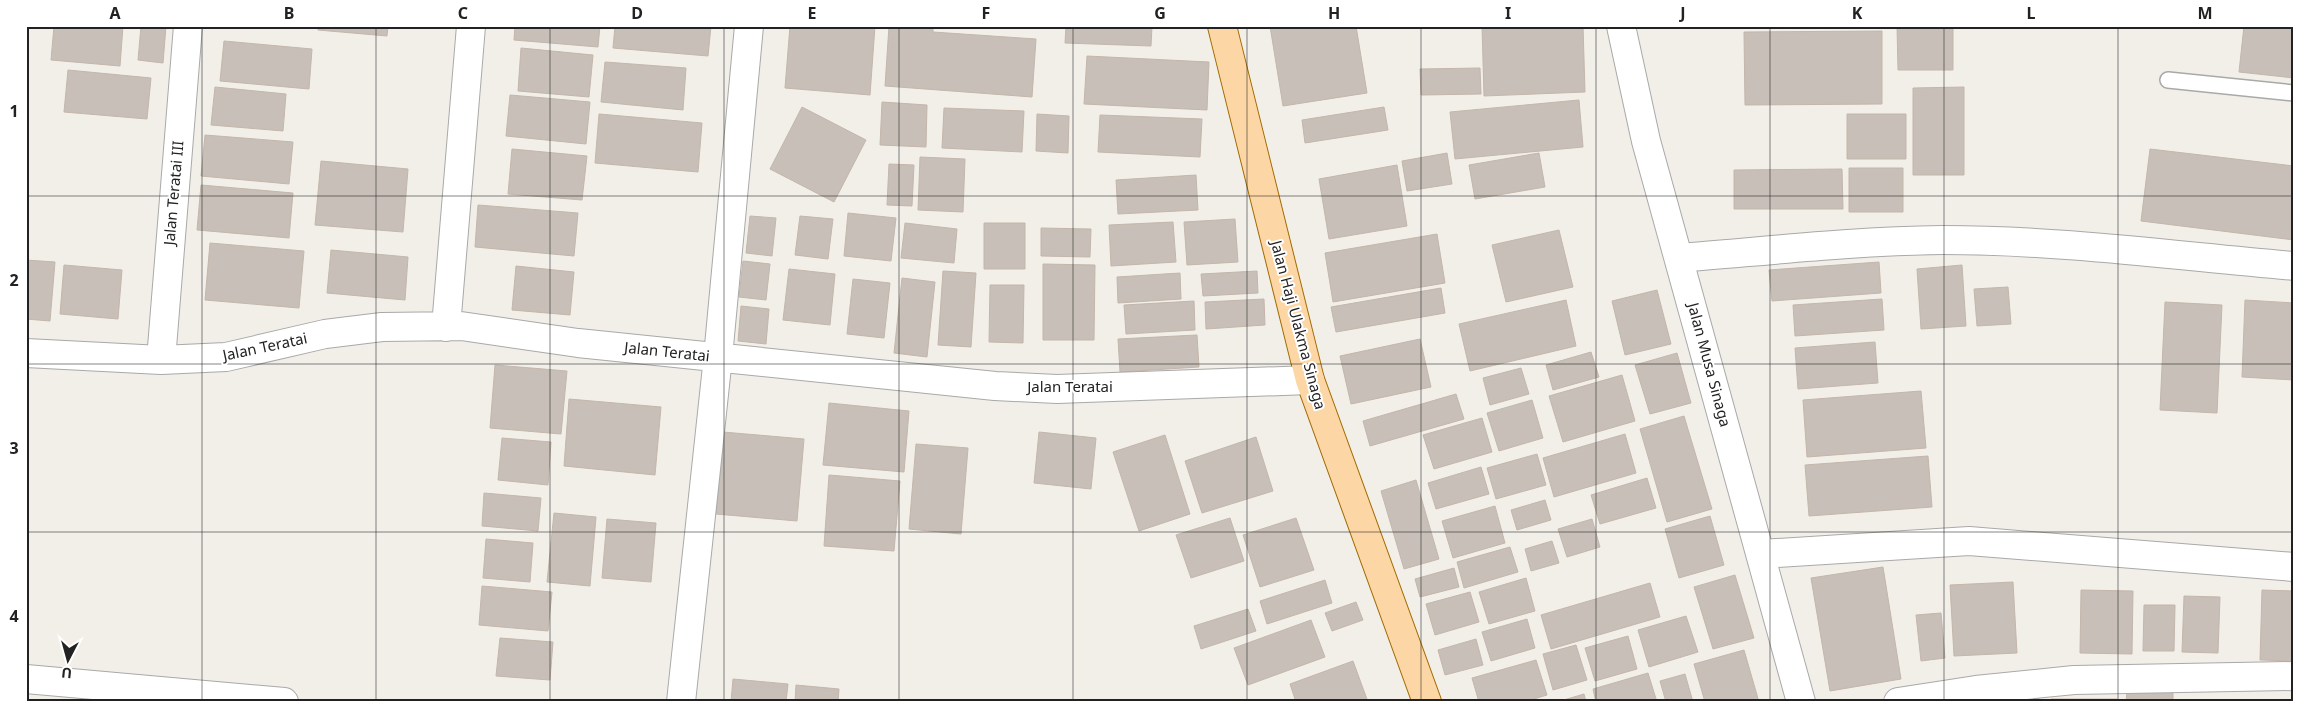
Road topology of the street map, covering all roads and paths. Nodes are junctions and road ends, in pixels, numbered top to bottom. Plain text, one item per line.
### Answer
1 (188, 26) edge
2 (471, 26) edge
3 (749, 26) edge
4 (1222, 26) edge
5 (1621, 26) edge
6 (2168, 80) dead end
7 (2294, 93) edge
8 (1679, 258) junction
9 (2294, 266) edge
10 (446, 326) junction
11 (26, 353) edge
12 (718, 357) junction
13 (161, 360) junction
14 (1310, 380) junction
15 (1761, 554) junction
16 (2294, 567) edge
17 (2294, 676) edge
18 (26, 679) edge
19 (284, 702) edge
20 (681, 702) edge
21 (1427, 702) edge
22 (1801, 702) edge
23 (1898, 702) edge

1 - 13 street, Jalan Teratai III
2 - 10 street
3 - 12 street
4 - 14 main road, Jalan Haji Ulakma Sinaga
5 - 8 street, Jalan Musa Sinaga
6 - 7 lane
8 - 9 street
8 - 15 street, Jalan Musa Sinaga
10 - 12 street, Jalan Teratai
10 - 13 street, Jalan Teratai
11 - 13 street, Jalan Teratai
12 - 14 street, Jalan Teratai
12 - 20 street
14 - 21 main road, Jalan Haji Ulakma Sinaga
15 - 16 street
15 - 22 street, Jalan Musa Sinaga
17 - 23 street
18 - 19 street

